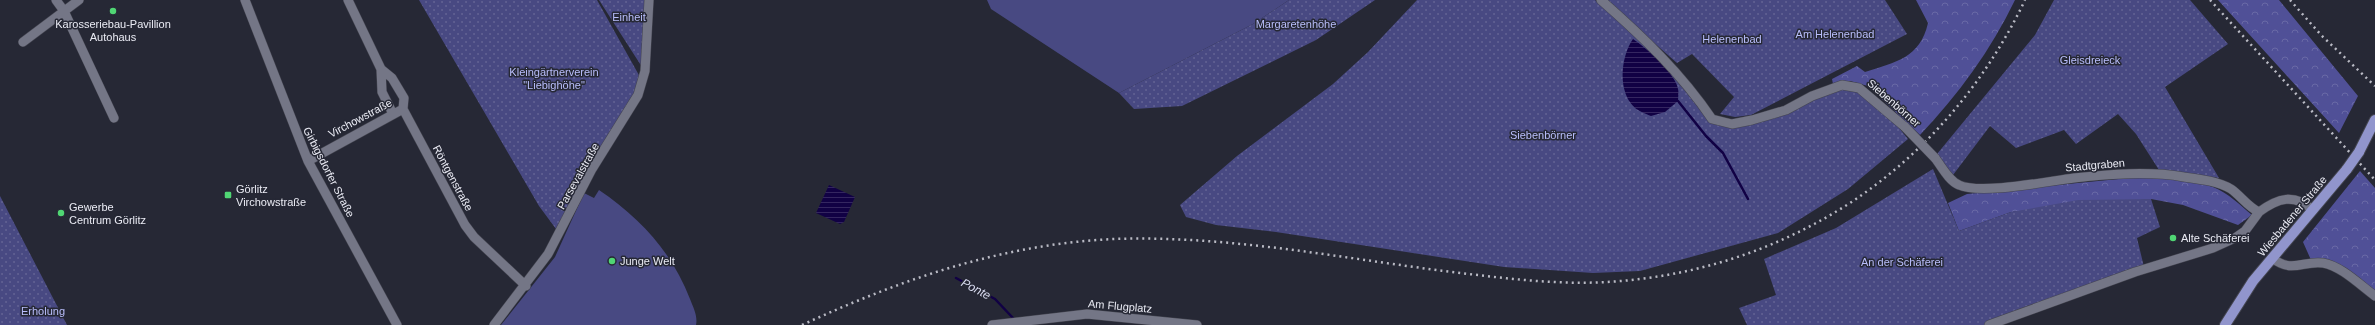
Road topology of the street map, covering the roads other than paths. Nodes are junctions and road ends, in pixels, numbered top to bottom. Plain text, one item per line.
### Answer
1 (56, 0) edge
2 (79, 0) edge
3 (245, 0) edge
4 (348, 0) edge
5 (649, 0) edge
6 (1601, 0) edge
7 (64, 11) junction
8 (23, 42) dead end
9 (382, 69) junction
10 (403, 109) junction
11 (393, 114) junction
12 (114, 118) dead end
13 (2375, 120) edge
14 (1935, 158) joint
15 (308, 161) junction
16 (2313, 210) junction
17 (2260, 212) junction
18 (2272, 258) junction
19 (526, 286) junction
20 (2375, 296) edge
21 (397, 325) edge
22 (494, 325) edge
23 (992, 325) edge
24 (1197, 325) edge
25 (1989, 325) edge
26 (2225, 325) edge

1 - 7 street
2 - 7 street
3 - 15 street, Girbigsdorfer Straße
4 - 9 street, Röntgenstraße
5 - 19 street, Parsevalstraße
6 - 14 street, Siebenbörner, bridge
7 - 8 street
7 - 12 street
9 - 10 street, Röntgenstraße
9 - 11 street, Röntgenstraße
10 - 11 street, Virchowstraße
10 - 19 street, Röntgenstraße
11 - 15 street, Virchowstraße
13 - 16 main road, Wiesbadener Straße, bridge
14 - 17 street, Stadtgraben
15 - 21 street, Girbigsdorfer Straße
16 - 17 street
16 - 18 main road, Wiesbadener Straße
17 - 25 street
18 - 20 street
18 - 26 main road, Wiesbadener Straße
19 - 22 street, Parsevalstraße
23 - 24 street, Am Flugplatz

